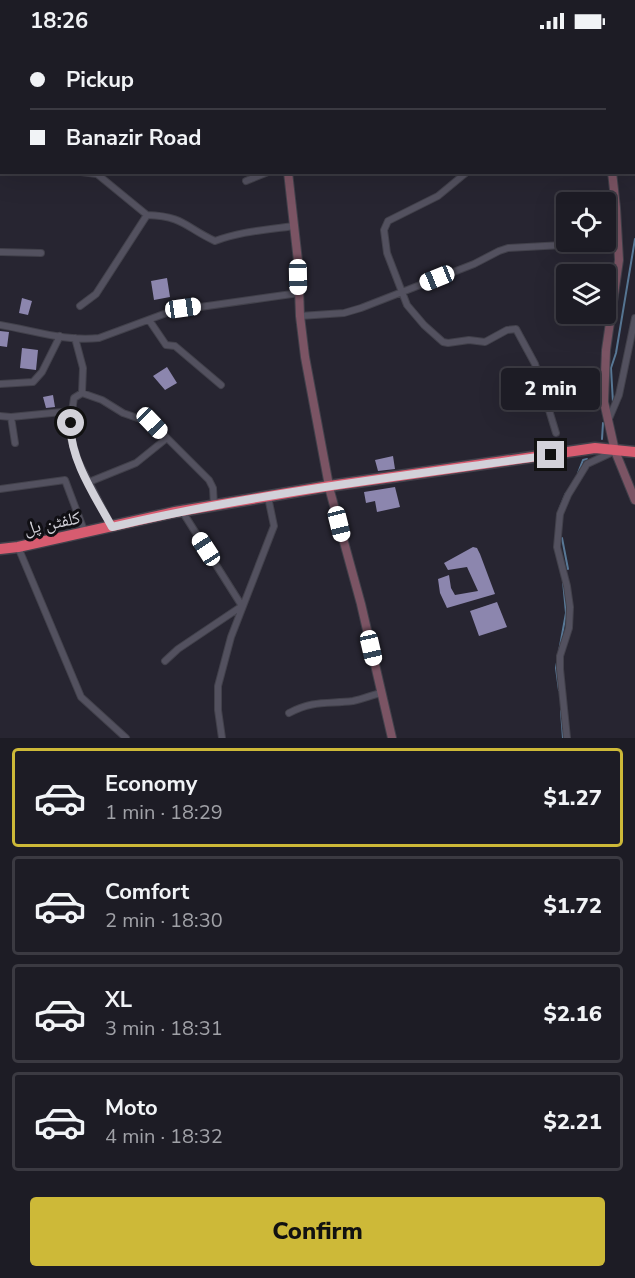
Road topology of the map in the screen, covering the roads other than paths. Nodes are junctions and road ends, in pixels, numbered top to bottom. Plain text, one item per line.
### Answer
1 (7, 42) edge
2 (28, 42) edge
3 (97, 174) edge
4 (263, 174) edge
5 (288, 174) edge
6 (465, 174) edge
7 (612, 174) edge
8 (246, 181) dead end
9 (147, 215) junction
10 (294, 226) junction
11 (618, 242) junction
12 (0, 252) edge
13 (41, 253) dead end
14 (299, 293) junction
15 (401, 293) junction
16 (80, 306) dead end
17 (300, 316) junction
18 (635, 318) edge
19 (148, 320) junction
20 (0, 325) edge
21 (60, 336) junction
22 (75, 338) junction
23 (0, 384) edge
24 (221, 385) dead end
25 (82, 393) junction
26 (72, 411) junction
27 (0, 417) edge
28 (11, 417) junction
29 (608, 421) junction
30 (556, 433) dead end
31 (167, 438) junction
32 (15, 443) dead end
33 (615, 451) junction
34 (635, 452) edge
35 (89, 482) junction
36 (329, 486) junction
37 (0, 489) edge
38 (268, 496) junction
39 (635, 500) edge
40 (214, 506) junction
41 (182, 511) junction
42 (112, 527) junction
43 (85, 532) junction
44 (18, 547) junction
45 (0, 549) edge
46 (242, 606) junction
47 (165, 661) dead end
48 (381, 693) junction
49 (290, 713) dead end
50 (125, 738) edge
51 (222, 738) edge
52 (392, 738) edge
53 (567, 738) edge

1 - 2 street
3 - 9 street
4 - 8 street
5 - 10 street
6 - 15 street
7 - 11 street
9 - 10 street
9 - 16 street
10 - 14 street
11 - 15 street
11 - 29 street
12 - 13 street
14 - 17 street
14 - 19 street
15 - 17 street
15 - 30 street
17 - 36 street
18 - 29 street
19 - 22 street
19 - 24 street
20 - 21 street
21 - 22 street
21 - 23 street
22 - 25 street
25 - 26 street
25 - 31 street
26 - 28 street
26 - 35 street
27 - 28 street
28 - 32 street
29 - 33 street
31 - 35 street
31 - 40 street
33 - 34 highway, کلفٹن پل
33 - 36 highway, کلفٹن پل
33 - 39 street
33 - 53 street
35 - 42 street
36 - 38 highway, کلفٹن پل
36 - 48 street
37 - 43 street
38 - 40 highway, کلفٹن پل
38 - 46 street
40 - 41 highway, کلفٹن پل
41 - 42 highway, کلفٹن پل
41 - 46 street
42 - 43 highway, کلفٹن پل
43 - 44 highway, کلفٹن پل
44 - 45 highway, کلفٹن پل
44 - 50 street
46 - 47 street
46 - 51 street
48 - 49 street
48 - 52 street

